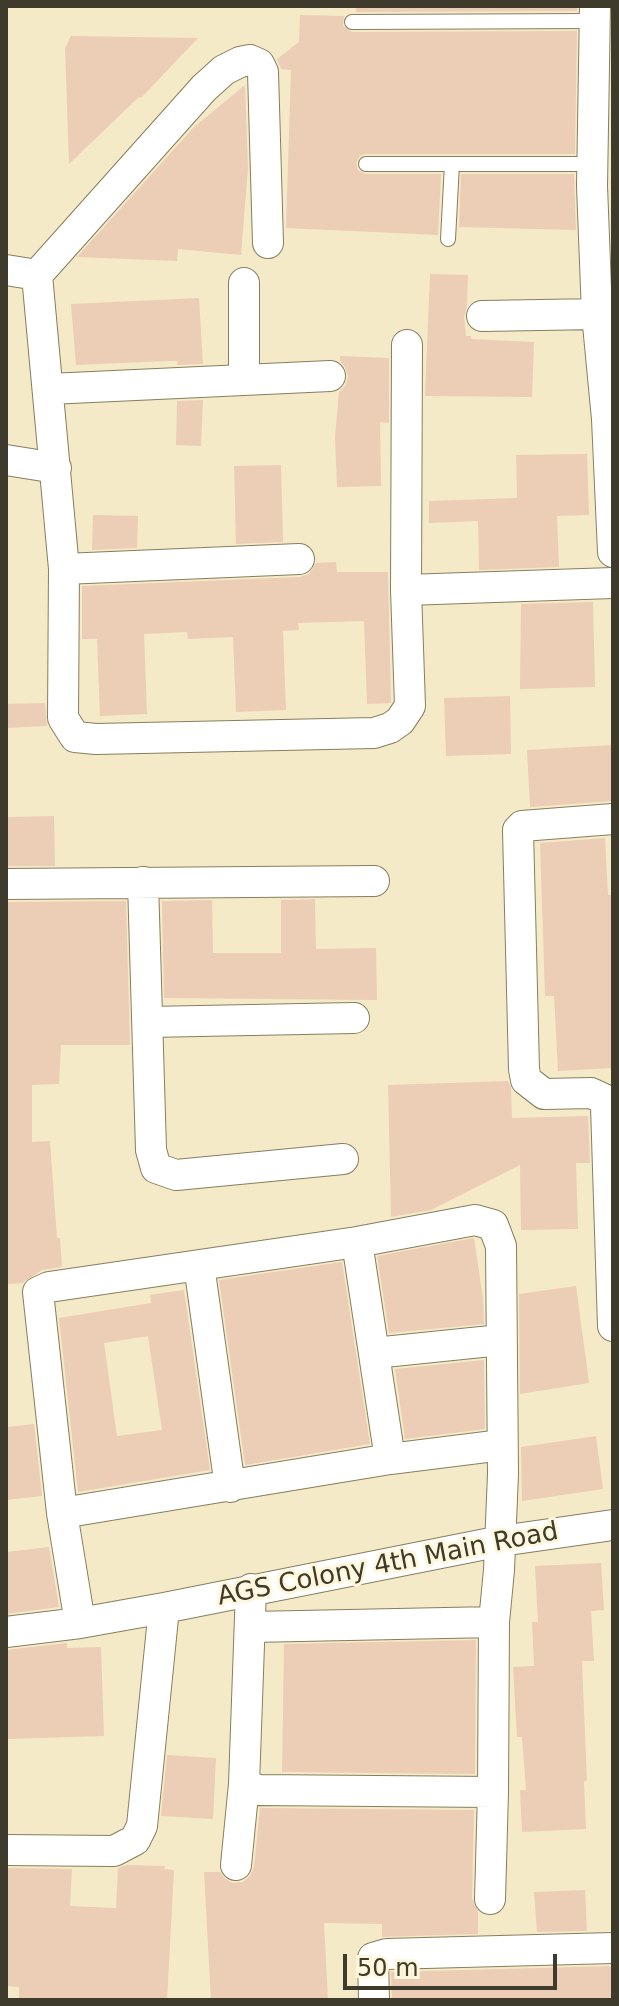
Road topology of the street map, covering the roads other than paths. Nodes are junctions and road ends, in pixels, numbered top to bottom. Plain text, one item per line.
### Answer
1 (594, 14) edge
2 (352, 22) dead end
3 (366, 164) dead end
4 (452, 164) junction
5 (591, 164) junction
6 (448, 239) dead end
7 (268, 243) dead end
8 (6, 270) edge
9 (37, 275) junction
10 (244, 283) dead end
11 (597, 314) junction
12 (482, 316) dead end
13 (407, 345) dead end
14 (330, 376) dead end
15 (244, 379) junction
16 (49, 389) junction
17 (610, 419) edge
18 (6, 460) edge
19 (56, 468) junction
20 (613, 552) edge
21 (299, 559) dead end
22 (64, 569) junction
23 (613, 583) edge
24 (406, 590) junction
25 (613, 819) edge
26 (374, 881) dead end
27 (143, 882) junction
28 (6, 884) edge
29 (354, 1018) dead end
30 (148, 1022) junction
31 (343, 1159) dead end
32 (357, 1242) junction
33 (199, 1265) junction
34 (613, 1326) edge
35 (501, 1340) junction
36 (374, 1353) junction
37 (502, 1445) junction
38 (390, 1459) junction
39 (230, 1487) junction
40 (62, 1513) junction
41 (613, 1525) edge
42 (501, 1541) junction
43 (251, 1589) junction
44 (164, 1608) junction
45 (494, 1622) junction
46 (80, 1623) junction
47 (251, 1627) junction
48 (6, 1632) edge
49 (244, 1784) junction
50 (493, 1792) junction
51 (6, 1850) edge
52 (236, 1865) dead end
53 (490, 1899) dead end
54 (613, 1948) edge
55 (374, 2000) edge

1 - 2 lane
1 - 5 street
3 - 4 lane
4 - 5 lane
4 - 6 lane
5 - 11 street
7 - 9 street
8 - 9 street
9 - 16 street
10 - 15 street
11 - 12 street
11 - 17 street
13 - 24 street
14 - 15 street
15 - 16 street
16 - 19 street
17 - 20 street
18 - 19 street
19 - 22 street
21 - 22 street
22 - 24 street
23 - 24 street
25 - 34 street
26 - 27 street
27 - 28 street
27 - 30 street
29 - 30 street
30 - 31 street
32 - 33 street
32 - 35 street
32 - 36 street
33 - 39 street
33 - 40 street
35 - 36 street
35 - 37 street
36 - 38 street
37 - 38 street
37 - 42 street
38 - 39 street
39 - 40 street
40 - 46 street
41 - 42 street, AGS Colony 4th Main Road
42 - 43 street, AGS Colony 4th Main Road
42 - 45 street
43 - 44 street, AGS Colony 4th Main Road
43 - 47 street
44 - 46 street, AGS Colony 4th Main Road
44 - 51 street
45 - 47 street
45 - 50 street
46 - 48 street, AGS Colony 4th Main Road
47 - 49 street
49 - 50 street
49 - 52 street
50 - 53 street
54 - 55 street

